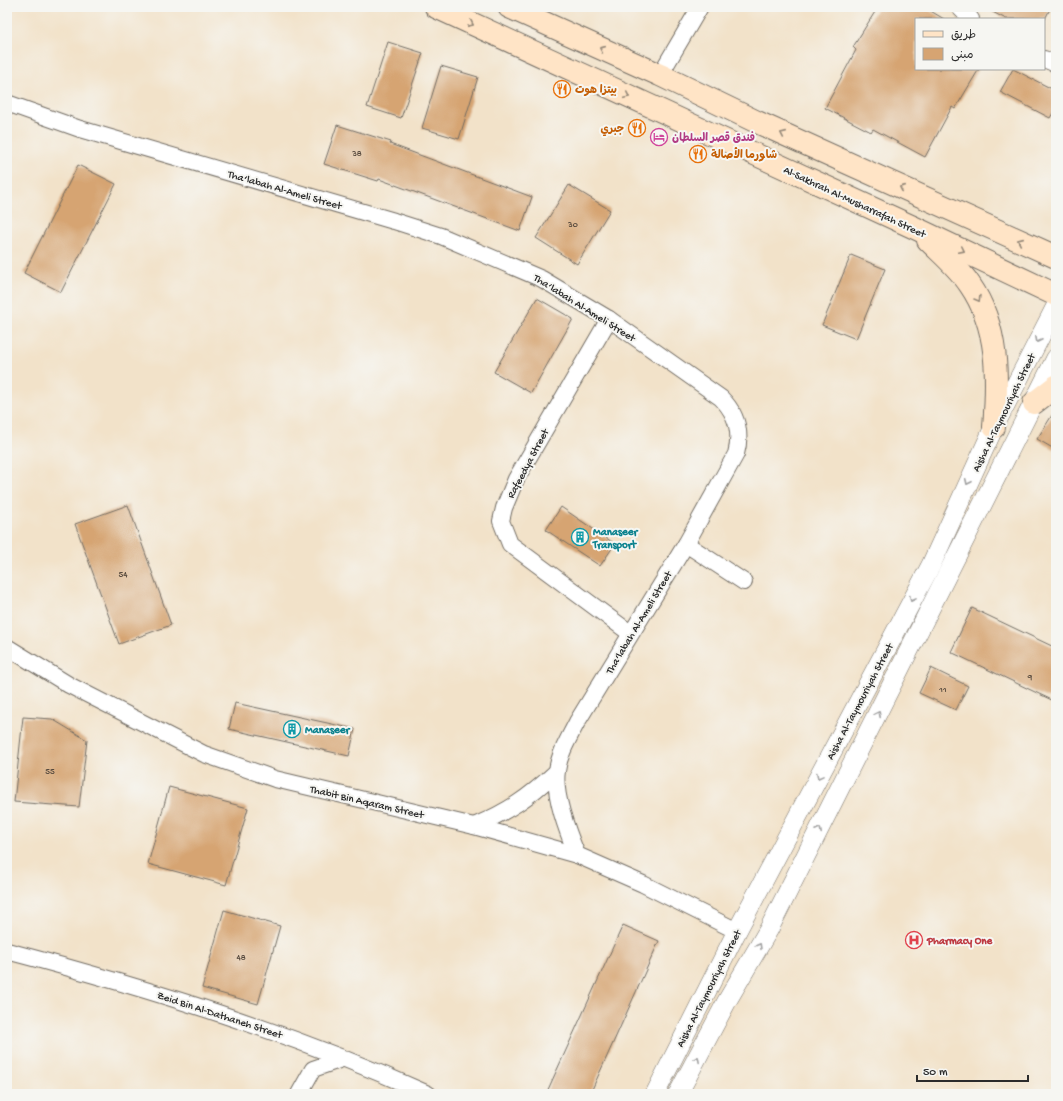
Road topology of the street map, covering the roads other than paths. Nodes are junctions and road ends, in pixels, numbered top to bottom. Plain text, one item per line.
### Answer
1 (436, 7) edge
2 (508, 7) edge
3 (700, 7) edge
4 (958, 7) edge
5 (970, 18) edge
6 (1045, 58) edge
7 (1056, 64) edge
8 (660, 75) junction
9 (7, 104) edge
10 (915, 228) junction
11 (1056, 257) edge
12 (1056, 295) edge
13 (1056, 306) edge
14 (609, 319) junction
15 (1056, 358) edge
16 (1056, 386) edge
17 (1034, 403) junction
18 (994, 427) junction
19 (686, 544) junction
20 (744, 582) dead end
21 (630, 632) junction
22 (7, 647) edge
23 (556, 772) junction
24 (474, 826) junction
25 (577, 855) junction
26 (737, 931) junction
27 (7, 951) edge
28 (342, 1059) junction
29 (298, 1094) edge
30 (428, 1094) edge
31 (655, 1094) edge
32 (678, 1094) edge

1 -> 10 main road, Al-Sakhrah Al-Musharrafah Street
8 -> 2 main road
3 - 8 street
4 - 5 street
6 - 7 street
11 -> 8 main road
9 - 14 street, Tha‘labah Al-Ameli Street
10 -> 12 main road, Al-Sakhrah Al-Musharrafah Street
10 -> 18 main road
13 -> 18 street, Aisha Al-Taymouriyah Street
14 - 19 street, Tha‘labah Al-Ameli Street
14 - 21 street, Rafeedya Street
15 - 17 street, Aisha Al-Taymouriyah Street
16 - 17 main road
32 -> 17 street, Aisha Al-Taymouriyah Street
18 -> 26 street, Aisha Al-Taymouriyah Street
19 - 20 street
19 - 21 street, Tha‘labah Al-Ameli Street
21 - 23 street, Tha‘labah Al-Ameli Street
22 - 24 street, Thabit Bin Aqaram Street
23 - 24 street, Tha‘labah Al-Ameli Street
23 - 25 street, Tha‘labah Al-Ameli Street
24 - 25 street, Thabit Bin Aqaram Street
25 - 26 street, Thabit Bin Aqaram Street
26 - 31 street, Aisha Al-Taymouriyah Street
27 - 28 street, Zeid Bin Al-Dathaneh Street
28 - 29 street
28 - 30 street, Zeid Bin Al-Dathaneh Street

